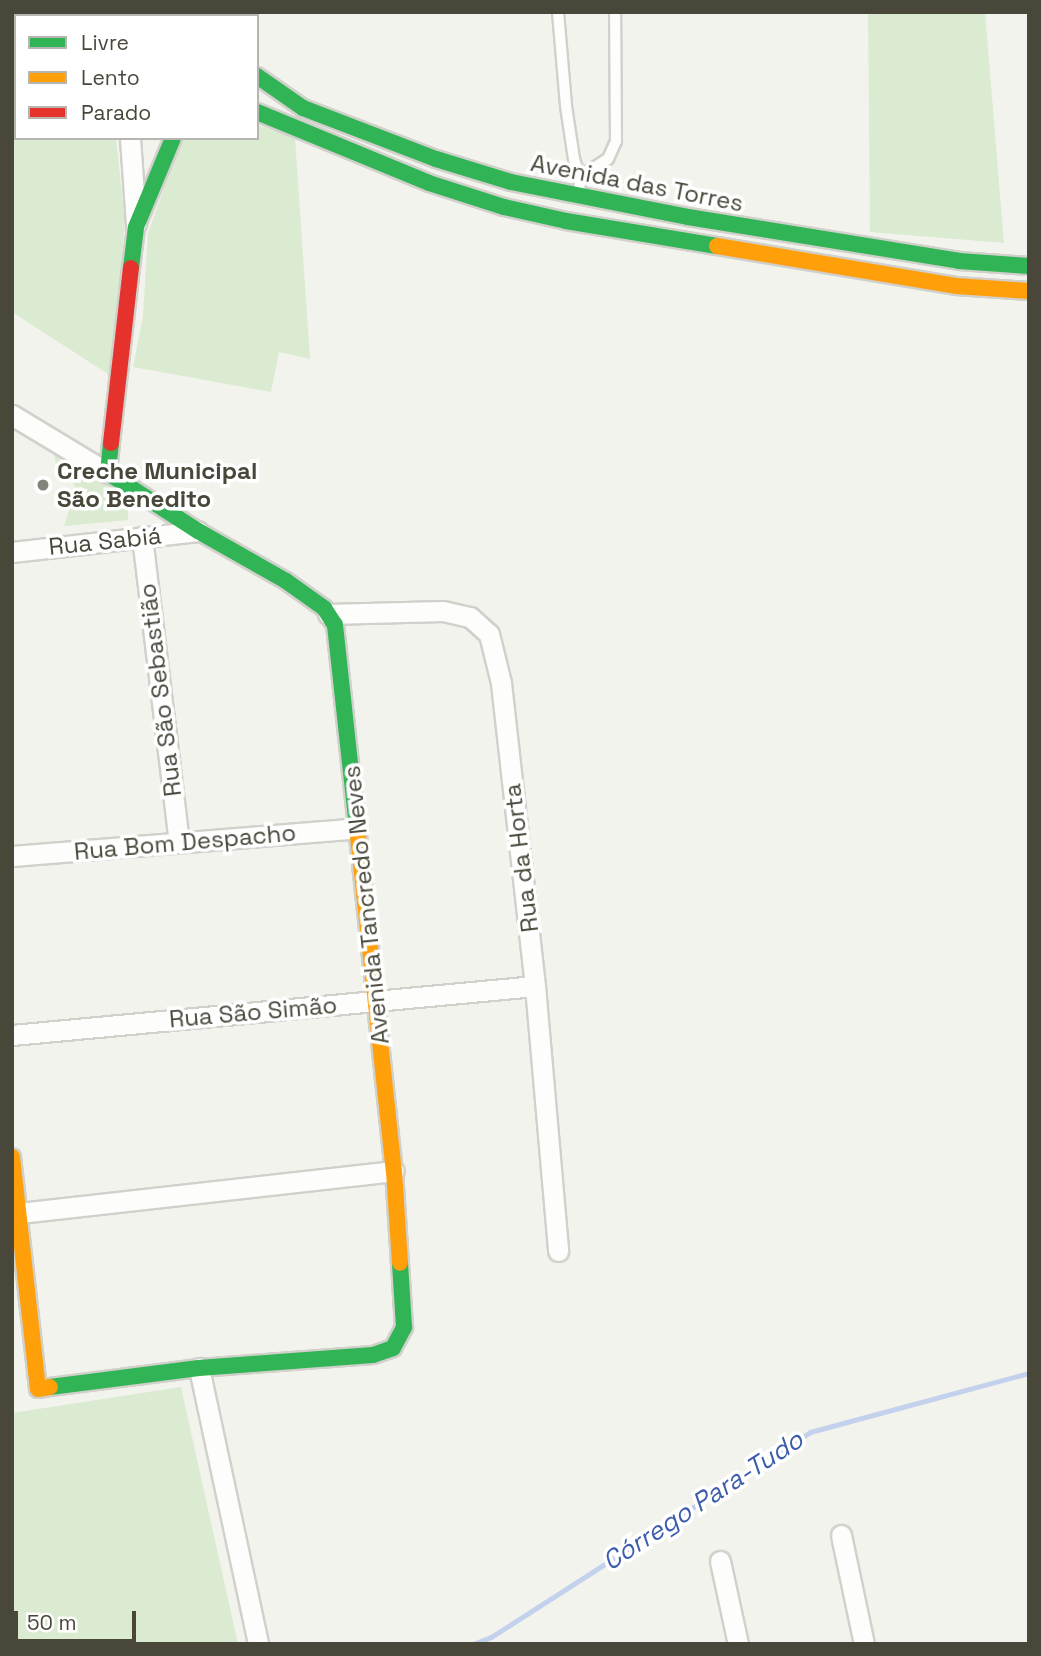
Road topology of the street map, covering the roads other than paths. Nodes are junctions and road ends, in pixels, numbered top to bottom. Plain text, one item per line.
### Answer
1 (558, 12) edge
2 (615, 12) edge
3 (259, 77) edge
4 (259, 113) edge
5 (130, 140) edge
6 (172, 140) edge
7 (580, 177) junction
8 (578, 198) junction
9 (136, 227) junction
10 (1029, 266) edge
11 (1029, 291) edge
12 (12, 415) edge
13 (108, 473) junction
14 (198, 531) junction
15 (142, 537) junction
16 (12, 552) edge
17 (328, 614) junction
18 (358, 828) junction
19 (179, 842) junction
20 (12, 856) edge
21 (536, 986) junction
22 (376, 1001) junction
23 (12, 1035) edge
24 (12, 1157) edge
25 (394, 1171) junction
26 (20, 1213) junction
27 (558, 1251) dead end
28 (199, 1368) junction
29 (841, 1535) dead end
30 (720, 1561) dead end
31 (258, 1644) edge
32 (738, 1644) edge
33 (864, 1644) edge

1 - 7 lane
2 - 7 lane
3 - 8 street, Avenida das Torres
4 - 11 street, Avenida das Torres
5 - 9 street
6 - 9 street
7 - 8 lane
8 - 10 street, Avenida das Torres
9 - 13 street
12 - 13 street
13 - 14 street
14 - 15 street, Rua Sabiá
14 - 17 street
15 - 16 street, Rua Sabiá
15 - 19 street, Rua São Sebastião
17 - 18 street, Avenida Tancredo Neves
17 - 21 street, Rua da Horta
18 - 19 street, Rua Bom Despacho
18 - 22 street, Avenida Tancredo Neves
19 - 20 street, Rua Bom Despacho
21 - 22 street, Rua São Simão
21 - 27 street, Rua da Horta
22 - 23 street, Rua São Simão
22 - 25 street, Avenida Tancredo Neves
24 - 26 street
25 - 26 street
25 - 28 street, Avenida Tancredo Neves
26 - 28 street, Avenida Tancredo Neves
28 - 31 street
29 - 33 street
30 - 32 street

